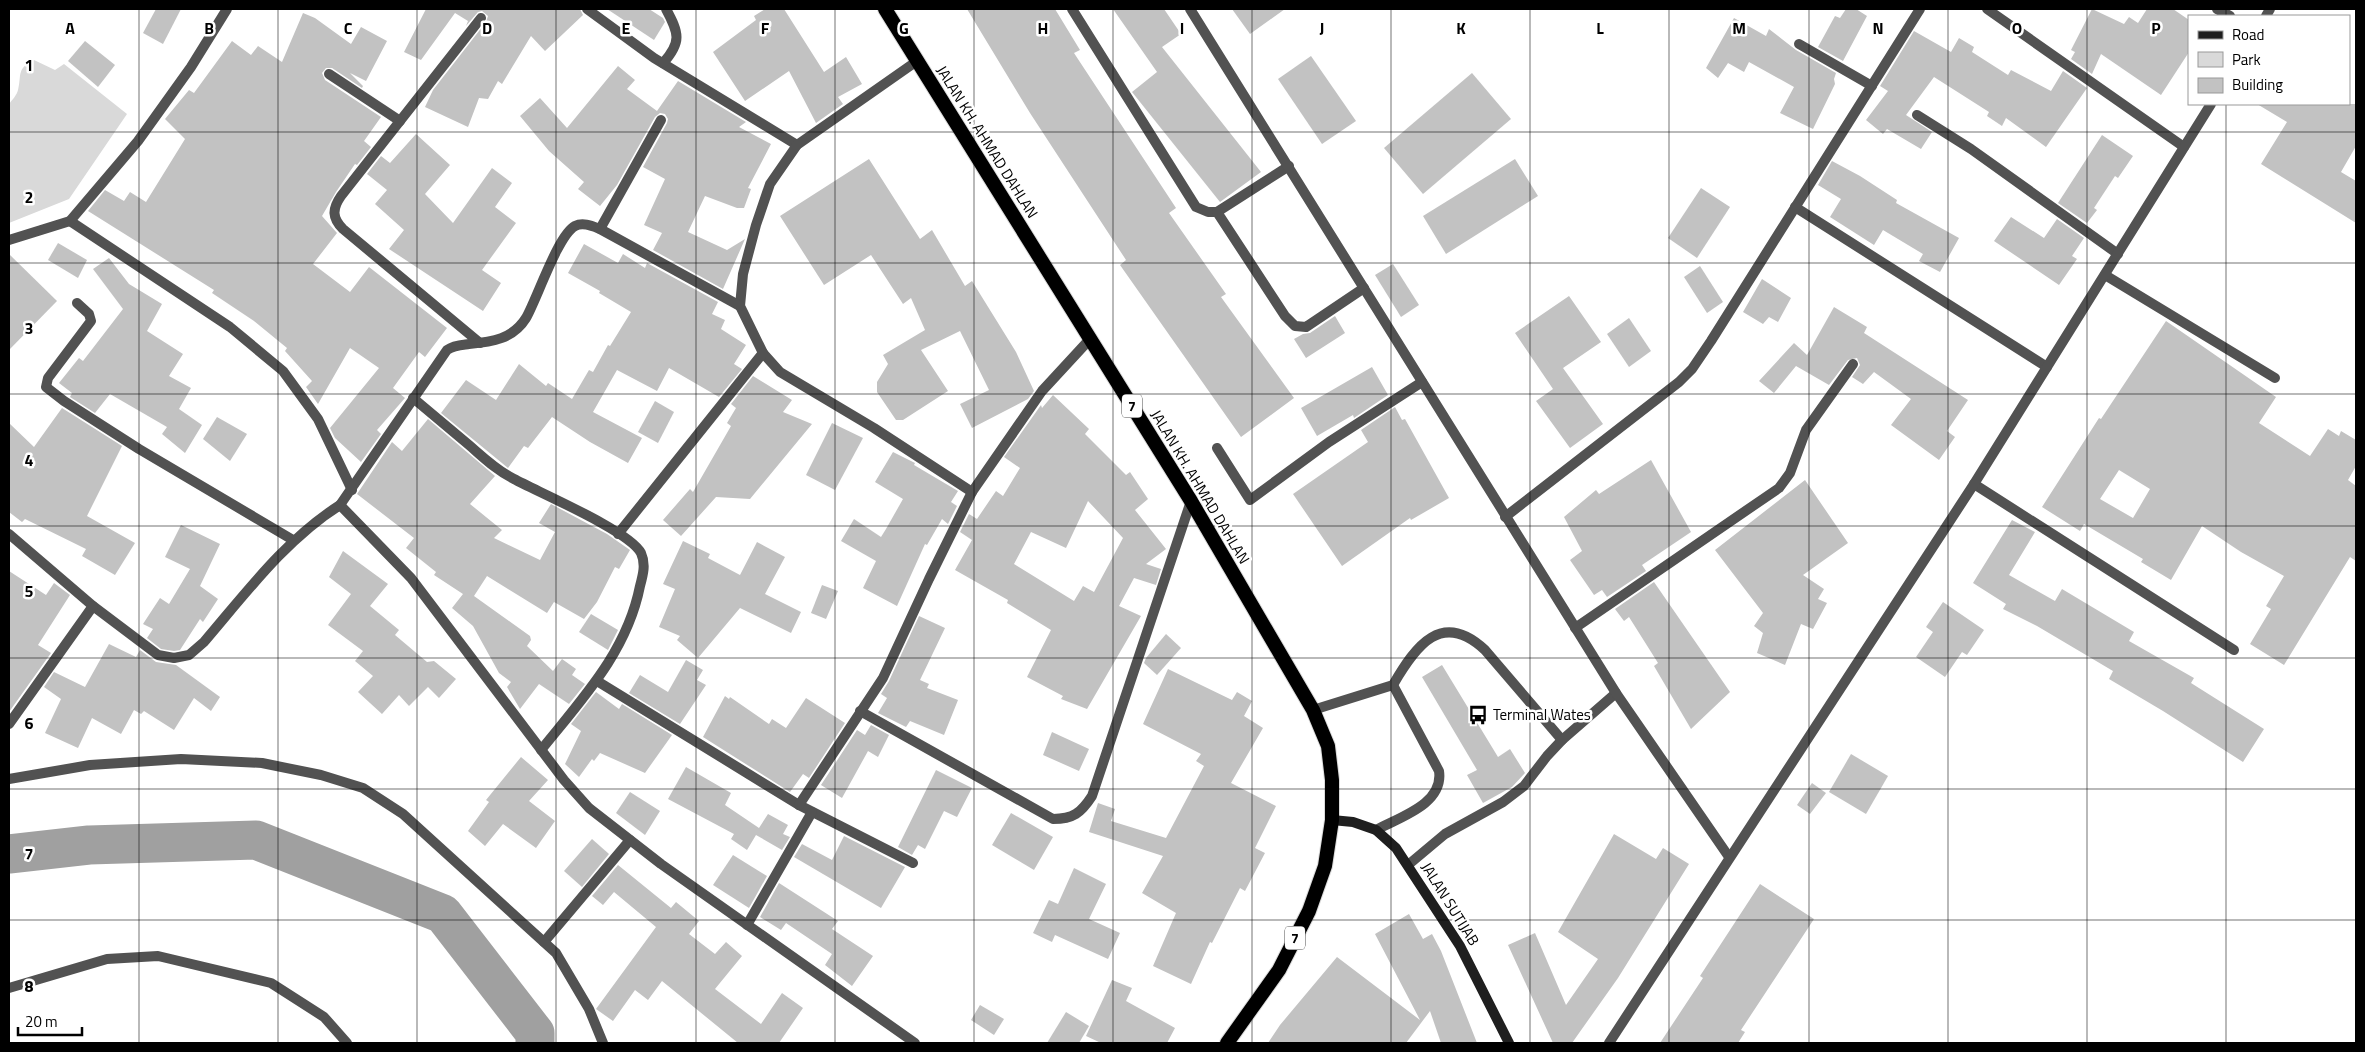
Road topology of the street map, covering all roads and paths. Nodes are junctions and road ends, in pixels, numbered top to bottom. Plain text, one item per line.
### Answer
1 (227, 9) edge
2 (587, 9) edge
3 (666, 9) edge
4 (884, 9) edge
5 (1072, 9) edge
6 (1190, 9) edge
7 (1920, 9) edge
8 (1987, 9) edge
9 (2217, 9) edge
10 (2228, 15) edge
11 (481, 18) dead end
12 (1799, 44) dead end
13 (917, 61) junction
14 (663, 63) junction
15 (329, 74) dead end
16 (1872, 86) junction
17 (2211, 105) edge
18 (1917, 114) dead end
19 (661, 120) dead end
20 (400, 121) junction
21 (797, 145) junction
22 (2184, 147) junction
23 (1289, 166) junction
24 (1795, 208) junction
25 (1217, 212) junction
26 (70, 221) junction
27 (600, 229) junction
28 (9, 240) edge
29 (2118, 254) junction
30 (2105, 275) junction
31 (1364, 288) junction
32 (77, 303) dead end
33 (740, 306) junction
34 (1090, 339) junction
35 (480, 343) junction
36 (762, 353) junction
37 (1853, 364) dead end
38 (2047, 367) junction
39 (2275, 378) dead end
40 (1422, 382) junction
41 (413, 398) junction
42 (1217, 448) dead end
43 (1974, 484) junction
44 (352, 490) junction
45 (972, 492) junction
46 (1191, 501) junction
47 (340, 504) junction
48 (1505, 517) junction
49 (9, 534) edge
50 (618, 534) junction
51 (293, 540) junction
52 (93, 606) junction
53 (1575, 628) junction
54 (2234, 650) dead end
55 (597, 681) junction
56 (1394, 685) junction
57 (1616, 693) junction
58 (1313, 710) junction
59 (860, 712) junction
60 (9, 724) edge
61 (1562, 740) junction
62 (541, 750) junction
63 (9, 779) edge
64 (799, 805) junction
65 (812, 812) junction
66 (1332, 820) junction
67 (1376, 830) junction
68 (630, 840) junction
69 (1729, 857) junction
70 (913, 862) dead end
71 (1408, 866) junction
72 (747, 926) junction
73 (544, 942) junction
74 (9, 988) edge
75 (347, 1043) edge
76 (603, 1043) edge
77 (915, 1043) edge
78 (1227, 1043) edge
79 (1509, 1043) edge
80 (1609, 1043) edge

1 - 26 street
2 - 14 street
3 - 14 street
4 - 13 highway, JALAN KH. AHMAD DAHLAN / 7
5 - 25 street
6 - 23 street
7 - 16 street
8 - 22 street
9 - 10 street
11 - 20 street
12 - 16 street
13 - 21 street
13 - 34 highway, JALAN KH. AHMAD DAHLAN / 7
14 - 21 street
15 - 20 street
16 - 24 street
17 - 22 street
18 - 29 street
19 - 27 street
20 - 35 street
21 - 33 street
22 - 29 street
23 - 25 street
23 - 31 street
24 - 38 street
24 - 48 street
25 - 31 street
26 - 28 street
26 - 44 street
27 - 33 street
27 - 35 street
29 - 30 street
30 - 38 street
30 - 39 street
31 - 40 street
32 - 51 street
33 - 36 street
34 - 45 street
34 - 46 highway, JALAN KH. AHMAD DAHLAN / 7
35 - 41 street
36 - 45 street
36 - 50 street
37 - 53 street
38 - 43 street
40 - 42 street
40 - 48 street
41 - 44 street
41 - 50 street
43 - 54 street
43 - 69 street
44 - 47 street
45 - 59 street
46 - 58 highway, JALAN KH. AHMAD DAHLAN / 7
46 - 59 street
47 - 51 street
47 - 62 street
48 - 53 street
49 - 52 street
50 - 55 street
51 - 52 street
52 - 60 street
53 - 57 street
55 - 62 street
55 - 64 street
56 - 58 street
56 - 61 street
56 - 67 street
57 - 61 street
57 - 69 street
58 - 66 highway, JALAN KH. AHMAD DAHLAN / 7
59 - 64 street
61 - 71 street
62 - 68 street
63 - 73 street
64 - 65 street
65 - 70 street
65 - 72 street
66 - 67 main road, JALAN SUTIJAB
66 - 78 highway, 7
67 - 71 main road, JALAN SUTIJAB
68 - 72 street
68 - 73 street
69 - 80 street
71 - 79 main road, JALAN SUTIJAB
72 - 77 street
73 - 76 street
74 - 75 street

